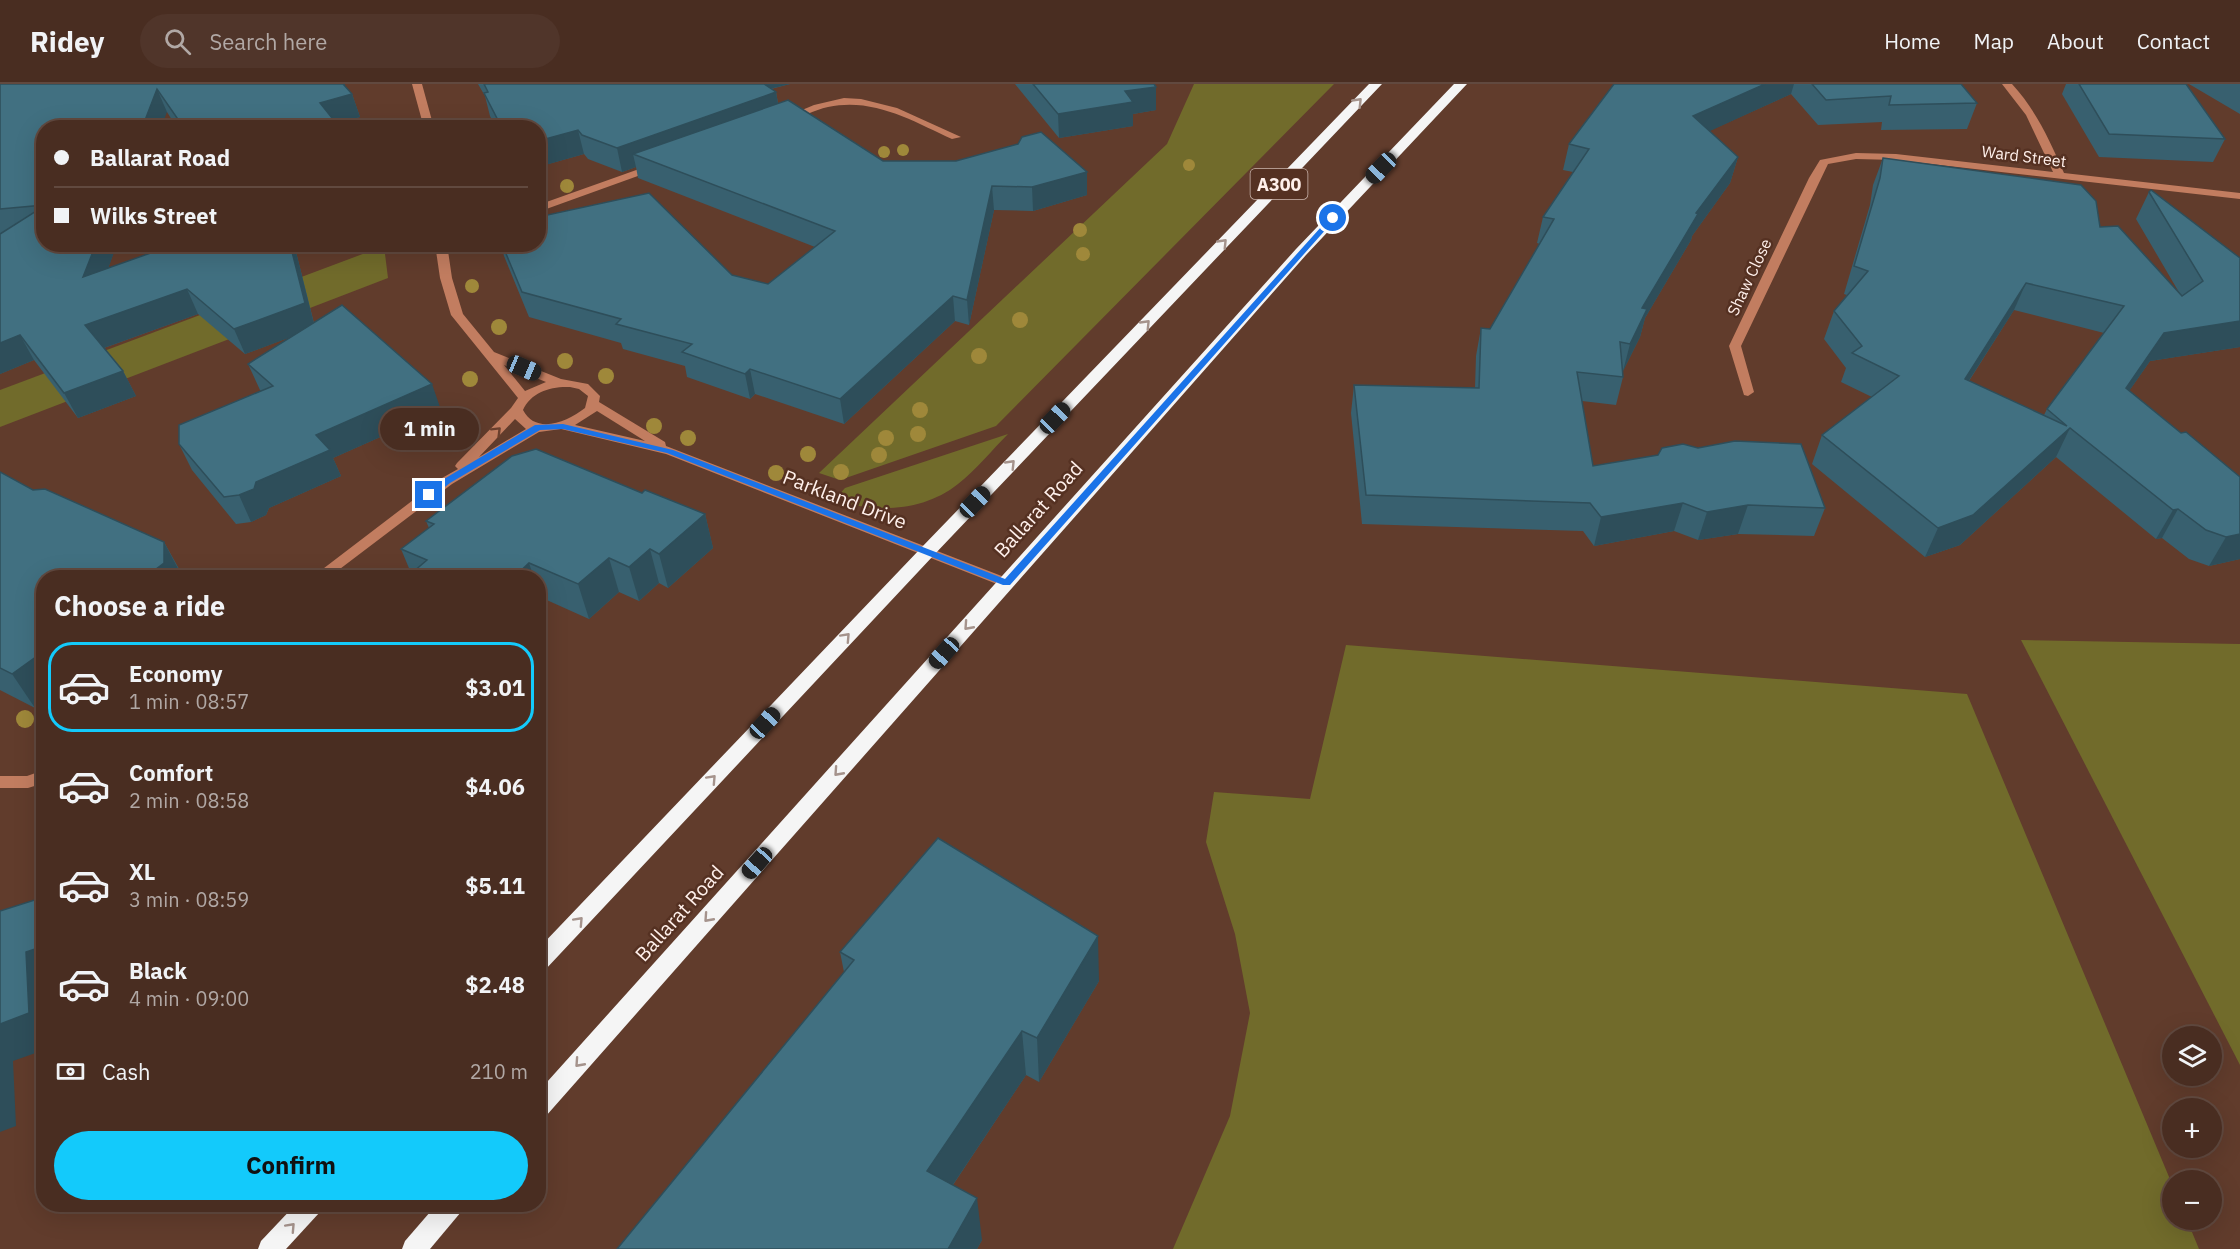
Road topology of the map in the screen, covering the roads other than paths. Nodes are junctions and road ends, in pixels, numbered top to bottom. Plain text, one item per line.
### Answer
1 (417, 84) edge
2 (1376, 84) edge
3 (1461, 84) edge
4 (2007, 84) edge
5 (427, 120) edge
6 (773, 123) edge
7 (956, 137) dead end
8 (662, 164) edge
9 (2060, 176) junction
10 (1814, 178) joint
11 (2240, 196) edge
12 (546, 206) edge
13 (442, 252) edge
14 (488, 353) junction
15 (559, 383) junction
16 (1748, 392) dead end
17 (524, 397) junction
18 (594, 404) junction
19 (517, 410) junction
20 (563, 426) junction
21 (538, 427) junction
22 (670, 452) junction
23 (447, 481) junction
24 (927, 552) junction
25 (329, 570) edge
26 (1007, 583) junction
27 (36, 779) edge
28 (0, 782) edge
29 (546, 956) edge
30 (546, 1100) edge
31 (305, 1212) edge
32 (447, 1212) edge
33 (422, 1244) edge
34 (270, 1249) edge

1 - 5 street
24 -> 2 highway, A300
3 - 26 highway, Ballarat Road
4 - 9 street
6 - 7 street
8 - 12 street
9 - 10 street, Ward Street
9 - 11 street, Ward Street
10 - 16 street, Shaw Close
13 - 14 street
14 - 15 street
14 - 17 street
15 - 17 street
15 - 18 street, Parkland Drive
17 - 19 street
18 - 20 street
18 - 22 street, Parkland Drive
19 - 21 street
23 -> 19 street
20 - 21 street
20 - 22 street, Parkland Drive
21 - 23 street
22 - 24 street, Parkland Drive
23 - 25 street
24 - 26 street, Parkland Drive
29 -> 24 highway, A300
26 -> 30 highway, Ballarat Road
27 - 28 street
34 -> 31 highway
32 - 33 highway

